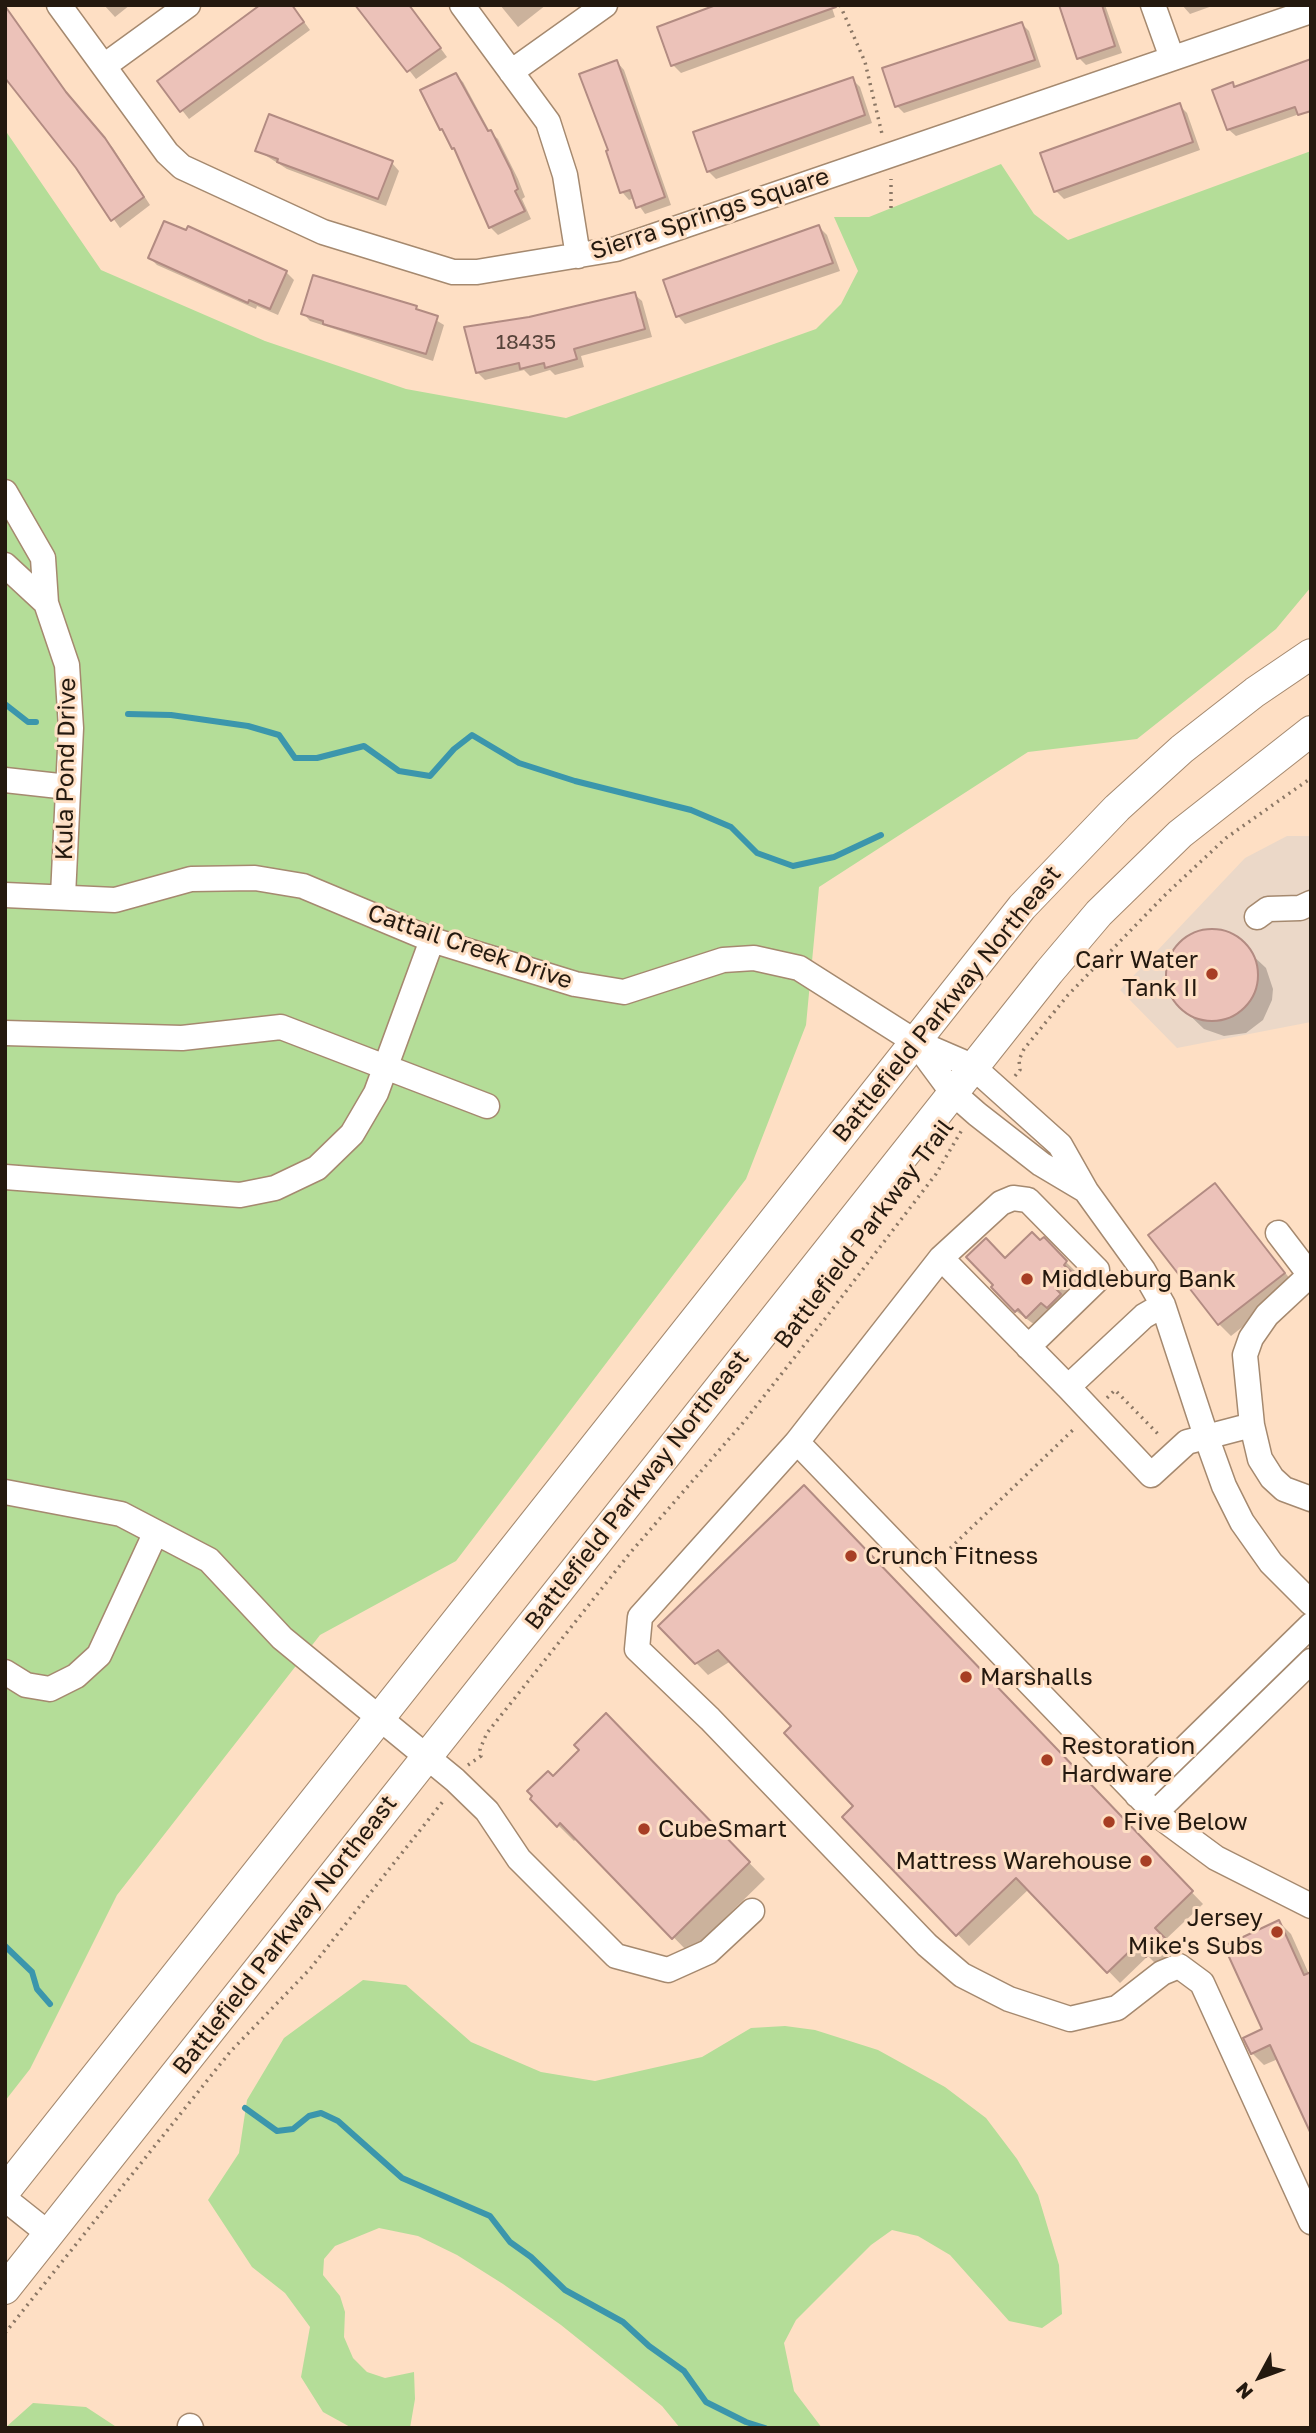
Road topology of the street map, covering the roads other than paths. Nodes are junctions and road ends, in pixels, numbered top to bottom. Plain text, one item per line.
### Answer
1 (59, 5) edge
2 (188, 5) edge
3 (463, 5) edge
4 (605, 5) edge
5 (1153, 5) edge
6 (1311, 11) edge
7 (1172, 58) junction
8 (104, 66) junction
9 (511, 72) junction
10 (578, 256) junction
11 (5, 492) edge
12 (5, 565) edge
13 (46, 603) junction
14 (1311, 654) edge
15 (1311, 731) edge
16 (5, 780) edge
17 (68, 787) junction
18 (5, 895) edge
19 (63, 896) junction
20 (1311, 903) edge
21 (1257, 917) dead end
22 (432, 940) junction
23 (5, 1033) edge
24 (914, 1041) junction
25 (386, 1066) junction
26 (972, 1066) junction
27 (952, 1092) junction
28 (487, 1106) dead end
29 (5, 1177) edge
30 (1086, 1191) junction
31 (1278, 1233) dead end
32 (941, 1258) junction
33 (1310, 1275) edge
34 (1163, 1304) junction
35 (1028, 1347) junction
36 (1068, 1387) junction
37 (1252, 1425) junction
38 (1206, 1436) junction
39 (797, 1443) junction
40 (5, 1492) edge
41 (1311, 1499) edge
42 (155, 1534) junction
43 (1311, 1603) edge
44 (1311, 1625) edge
45 (1311, 1661) edge
46 (5, 1672) edge
47 (378, 1718) junction
48 (425, 1759) junction
49 (1137, 1795) junction
50 (1155, 1813) junction
51 (1307, 1898) edge
52 (752, 1911) dead end
53 (5, 2191) edge
54 (5, 2199) edge
55 (1311, 2222) edge
56 (49, 2234) junction
57 (5, 2289) edge

1 - 8 street, Sierra Springs Square
2 - 8 street
3 - 9 street
4 - 9 street
5 - 7 street
6 - 7 street, Sierra Springs Square
7 - 10 street, Sierra Springs Square
8 - 10 street, Sierra Springs Square
9 - 10 street
11 - 13 street, Kula Pond Drive
12 - 13 street, Kula Pond Drive
13 - 17 street, Kula Pond Drive
14 - 24 main road, Battlefield Parkway Northeast
15 - 26 main road, Battlefield Parkway Northeast
16 - 17 street
17 - 19 street, Kula Pond Drive
18 - 19 street, Cattail Creek Drive
19 - 22 street, Cattail Creek Drive
20 - 21 street
22 - 24 street, Cattail Creek Drive
22 - 25 street
23 - 25 street
24 - 26 street
24 - 27 street
24 - 47 main road, Battlefield Parkway Northeast
25 - 28 street
25 - 29 street
26 - 27 main road, Battlefield Parkway Northeast
26 - 30 street
27 - 30 street
27 - 48 main road, Battlefield Parkway Northeast
30 - 34 street
31 - 33 street
32 - 35 street
32 - 35 street
32 - 39 street
33 - 37 street
34 - 36 street
34 - 38 street
35 - 36 street
36 - 38 street
37 - 38 street
37 - 41 street
38 - 43 street
39 - 49 street
39 - 55 street
40 - 42 street
42 - 46 street
42 - 47 street
44 - 49 street
45 - 50 street
47 - 48 street
47 - 53 main road, Battlefield Parkway Northeast
48 - 52 street
48 - 56 main road, Battlefield Parkway Northeast
49 - 50 street
50 - 51 street
54 - 56 street
56 - 57 main road, Battlefield Parkway Northeast

